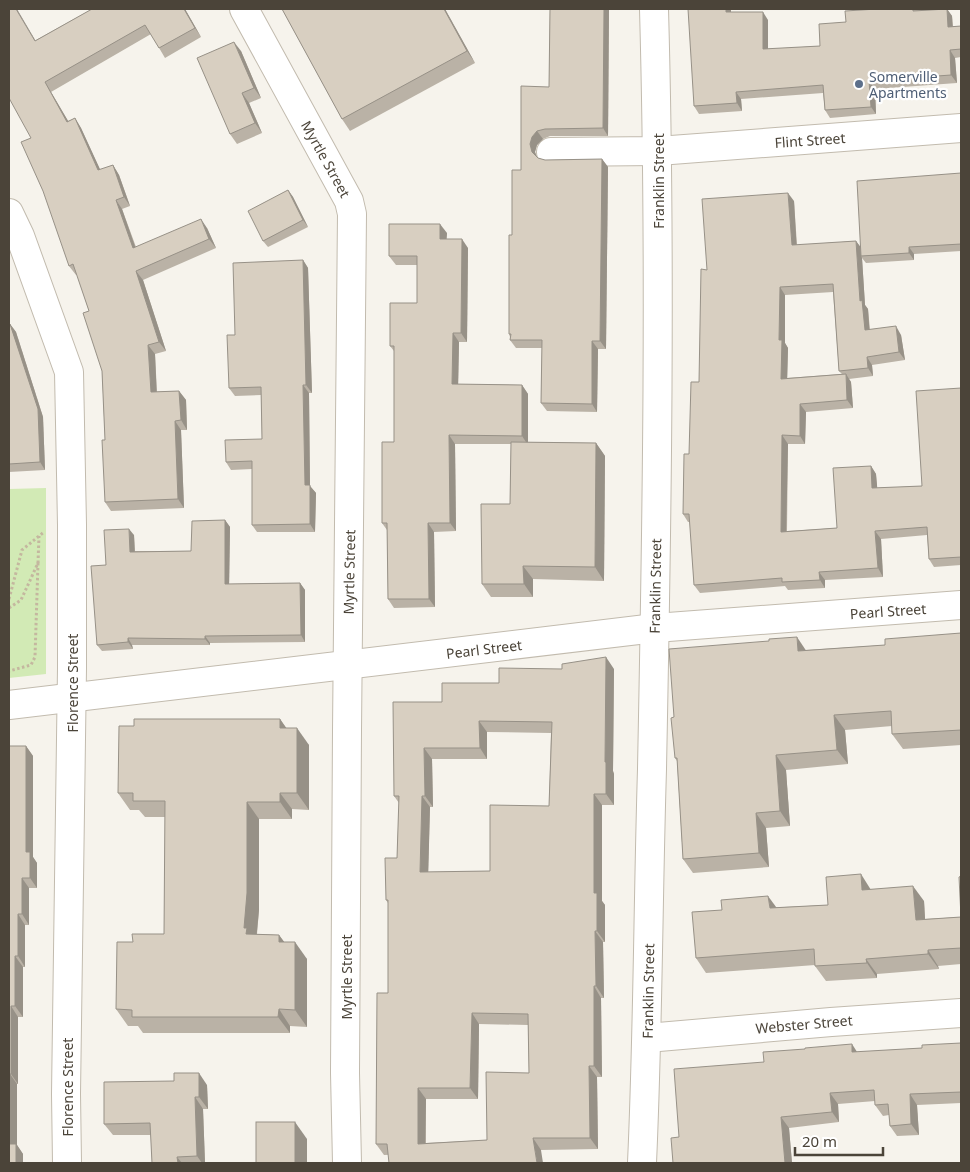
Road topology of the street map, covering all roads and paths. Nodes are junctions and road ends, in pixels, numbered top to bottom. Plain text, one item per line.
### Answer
1 (244, 9) edge
2 (654, 9) edge
3 (961, 128) edge
4 (658, 151) junction
5 (551, 152) dead end
6 (9, 213) edge
7 (46, 530) dead end
8 (39, 536) junction
9 (38, 563) junction
10 (9, 599) edge
11 (961, 605) edge
12 (9, 608) edge
13 (655, 628) junction
14 (348, 665) junction
15 (9, 671) edge
16 (72, 697) junction
17 (9, 705) edge
18 (961, 1013) edge
19 (647, 1038) junction
20 (67, 1163) edge
21 (347, 1163) edge
22 (642, 1163) edge

1 - 14 street, Myrtle Street
2 - 4 street, Franklin Street
3 - 4 street, Flint Street
4 - 5 street, Flint Street
4 - 13 street, Franklin Street
6 - 16 street, Florence Street
7 - 8 path
8 - 9 path
8 - 10 path
9 - 12 path
9 - 15 path
11 - 13 street, Pearl Street
13 - 14 street, Pearl Street
13 - 19 street, Franklin Street
14 - 16 street, Pearl Street
14 - 21 street, Myrtle Street
16 - 17 street, Pearl Street
16 - 20 street, Florence Street
18 - 19 street, Webster Street
19 - 22 street, Franklin Street

